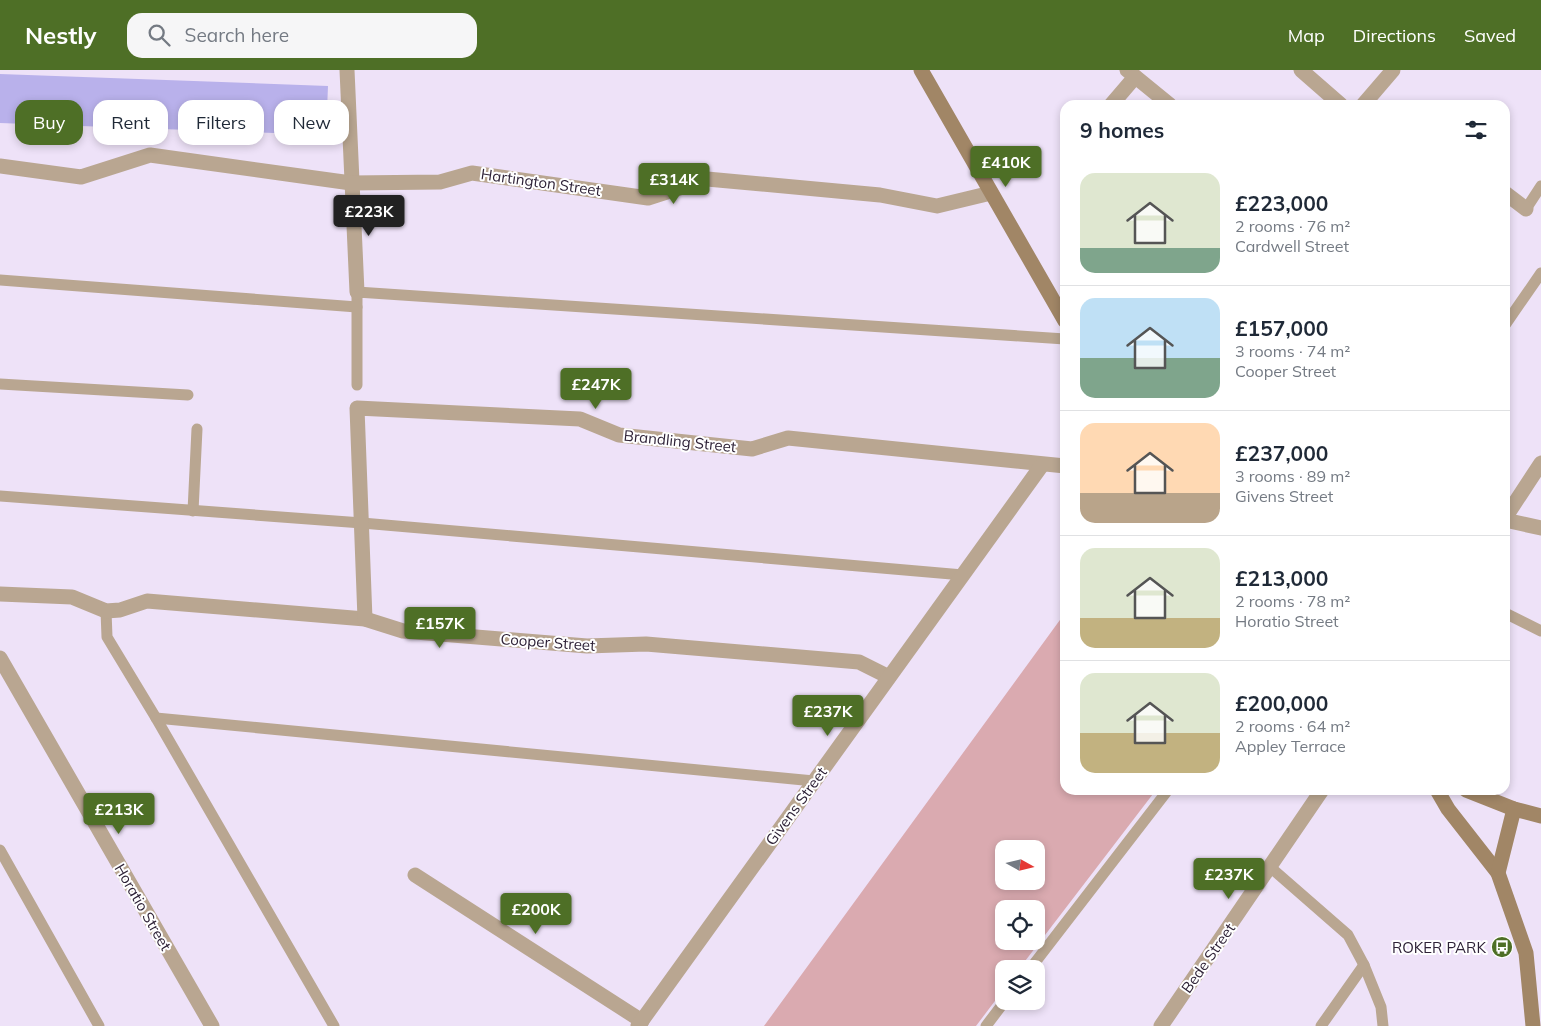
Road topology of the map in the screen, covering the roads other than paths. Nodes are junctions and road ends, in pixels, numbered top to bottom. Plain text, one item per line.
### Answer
1 (347, 70) edge
2 (921, 70) edge
3 (1301, 70) edge
4 (1393, 70) edge
5 (1131, 74) edge
6 (1114, 100) edge
7 (1164, 100) edge
8 (1335, 100) edge
9 (1367, 100) edge
10 (0, 166) edge
11 (351, 183) junction
12 (1541, 186) edge
13 (991, 193) junction
14 (1510, 197) edge
15 (1526, 209) joint
16 (1541, 273) edge
17 (0, 280) edge
18 (357, 299) junction
19 (1060, 312) edge
20 (1510, 318) edge
21 (1060, 339) edge
22 (0, 384) edge
23 (357, 385) dead end
24 (188, 395) dead end
25 (197, 429) dead end
26 (1541, 463) edge
27 (1042, 465) junction
28 (1060, 466) edge
29 (0, 496) edge
30 (193, 511) junction
31 (1510, 511) edge
32 (1510, 520) edge
33 (362, 524) junction
34 (1541, 528) edge
35 (963, 575) junction
36 (0, 594) edge
37 (106, 611) junction
38 (1510, 616) edge
39 (365, 619) junction
40 (1541, 631) edge
41 (0, 658) edge
42 (889, 677) junction
43 (156, 718) junction
44 (814, 781) junction
45 (1164, 795) edge
46 (1319, 795) edge
47 (1440, 795) edge
48 (1479, 795) edge
49 (1514, 809) junction
50 (1541, 816) edge
51 (0, 850) edge
52 (1270, 867) junction
53 (1498, 873) junction
54 (415, 875) dead end
55 (1037, 960) edge
56 (1364, 965) junction
57 (998, 1010) edge
58 (640, 1023) edge
59 (99, 1026) edge
60 (212, 1026) edge
61 (334, 1026) edge
62 (986, 1026) edge
63 (1160, 1026) edge
64 (1321, 1026) edge
65 (1382, 1026) edge
66 (1533, 1026) edge

1 - 11 street
2 - 13 street
3 - 8 street
4 - 9 street
5 - 6 street
5 - 7 street
10 - 11 street, Hartington Street
11 - 13 street, Hartington Street
11 - 18 street
12 - 15 lane
13 - 19 street
14 - 15 street
16 - 20 lane
17 - 18 lane
18 - 21 lane
18 - 23 lane
22 - 24 lane
25 - 30 lane
26 - 31 street
27 - 28 street, Brandling Street
27 - 33 street, Brandling Street
27 - 35 street, Givens Street
29 - 30 lane
30 - 33 lane
32 - 34 street
33 - 35 lane
33 - 39 street, Brandling Street
35 - 42 street, Givens Street
36 - 37 street
37 - 39 street, Cooper Street
37 - 43 lane
38 - 40 lane
39 - 42 street, Cooper Street
41 - 60 street, Horatio Street
42 - 44 street, Givens Street
43 - 44 lane
43 - 61 lane
44 - 58 street, Givens Street
45 - 55 lane
46 - 52 street, Bede Street
47 - 53 street
48 - 49 street
49 - 50 street
49 - 53 street
51 - 59 lane
52 - 56 lane
52 - 63 street, Bede Street
53 - 66 street
54 - 58 street
56 - 64 lane
56 - 65 lane
57 - 62 lane

